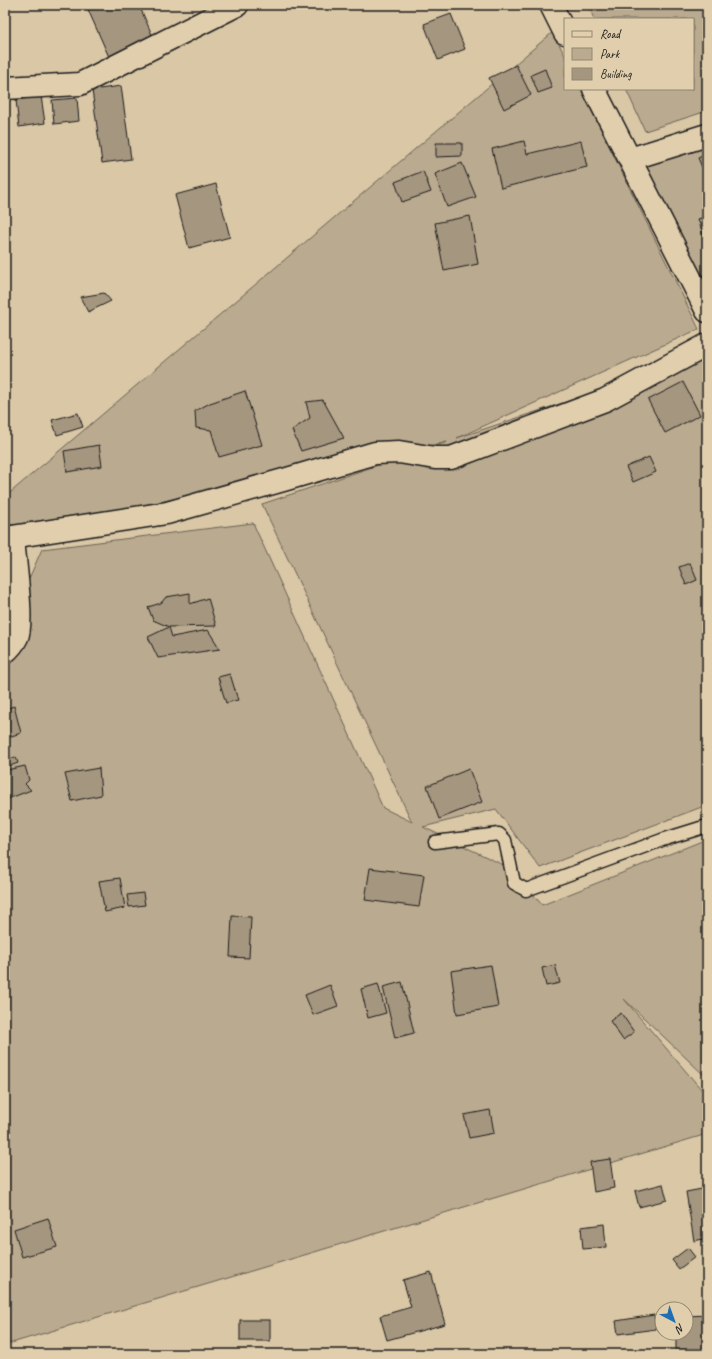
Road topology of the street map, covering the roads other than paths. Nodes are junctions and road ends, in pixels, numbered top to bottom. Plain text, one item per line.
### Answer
1 (237, 5) edge
2 (551, 5) edge
3 (564, 31) edge
4 (5, 88) edge
5 (595, 90) edge
6 (707, 135) edge
7 (630, 160) junction
8 (707, 311) edge
9 (707, 345) edge
10 (9, 538) edge
11 (5, 652) edge
12 (707, 826) edge
13 (435, 842) dead end

1 - 4 street
2 - 3 street
5 - 7 street
6 - 7 street
7 - 8 street
9 - 10 street
10 - 11 street
12 - 13 lane

